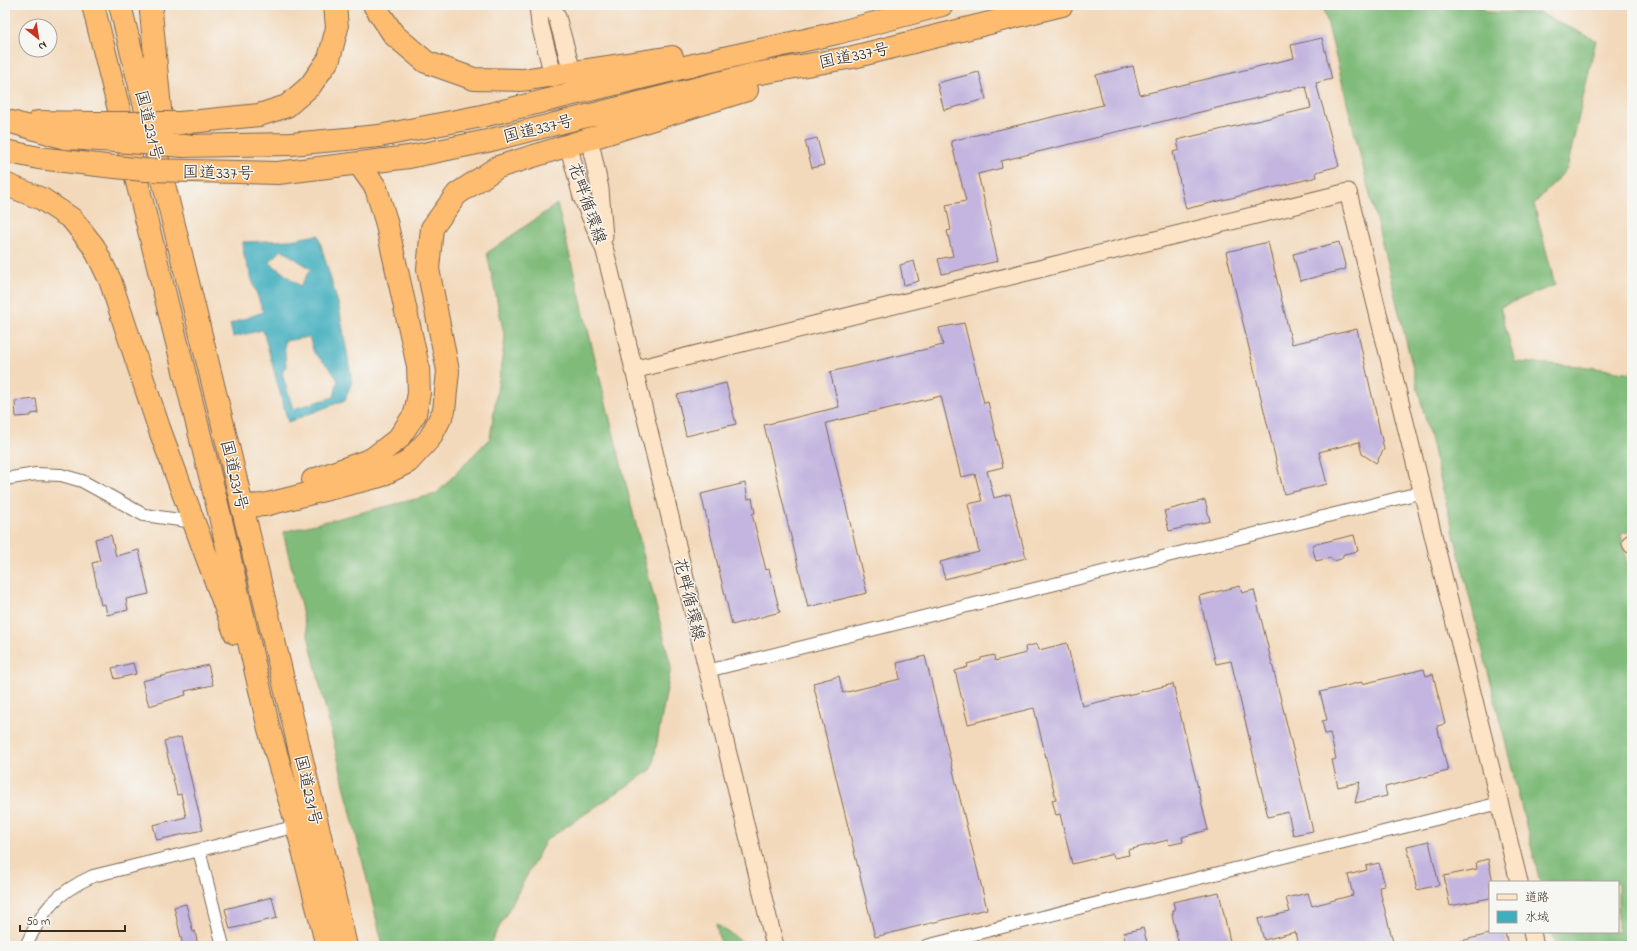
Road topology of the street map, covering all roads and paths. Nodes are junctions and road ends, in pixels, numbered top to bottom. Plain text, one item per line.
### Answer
1 (93, 5) edge
2 (120, 5) edge
3 (153, 5) edge
4 (335, 5) edge
5 (374, 5) edge
6 (538, 5) edge
7 (552, 5) edge
8 (942, 5) edge
9 (1062, 5) edge
10 (837, 33) junction
11 (853, 57) junction
12 (570, 64) dead end
13 (551, 67) tunnel mouth
14 (6, 121) edge
15 (97, 131) junction
16 (5, 151) edge
17 (592, 151) dead end
18 (571, 155) tunnel mouth
19 (359, 164) junction
20 (5, 184) edge
21 (170, 207) junction
22 (605, 251) junction
23 (633, 370) junction
24 (5, 479) edge
25 (1423, 492) junction
26 (242, 506) junction
27 (220, 516) junction
28 (194, 522) junction
29 (707, 671) junction
30 (270, 729) junction
31 (1500, 803) junction
32 (307, 823) junction
33 (199, 850) junction
34 (1519, 881) edge
35 (1532, 933) edge
36 (26, 946) edge
37 (222, 946) edge
38 (327, 946) edge
39 (346, 946) edge
40 (775, 946) edge
41 (926, 946) edge
42 (1535, 946) edge

1 - 27 highway, 国道231号
2 - 21 highway, 国道231号
3 - 21 highway
4 - 15 highway, bridge
5 - 10 highway
6 - 13 street
7 - 12 street
8 - 10 highway, 国道337号
9 - 11 highway, 国道337号
10 - 15 highway, 国道337号, bridge
11 - 19 highway, 国道337号
11 - 26 highway
14 - 15 highway
16 - 19 highway, 国道337号, bridge
17 - 22 street, 花畔循環線
18 - 22 street, 花畔循環線
19 - 26 highway
20 - 28 highway, 国道231号
21 - 26 highway, 国道231号
22 - 23 street, 花畔循環線
23 - 25 street
23 - 29 street, 花畔循環線
24 - 28 street
25 - 29 street
25 - 31 street
26 - 27 highway
26 - 32 highway, 国道231号
27 - 28 highway
27 - 30 highway, 国道231号
28 - 30 highway, 国道231号
29 - 40 street, 花畔循環線
30 - 32 highway, 国道231号
31 - 34 street
31 - 41 street
32 - 33 street
32 - 38 highway, 国道231号
32 - 39 highway, 国道231号
33 - 36 street
33 - 37 street
35 - 42 street

